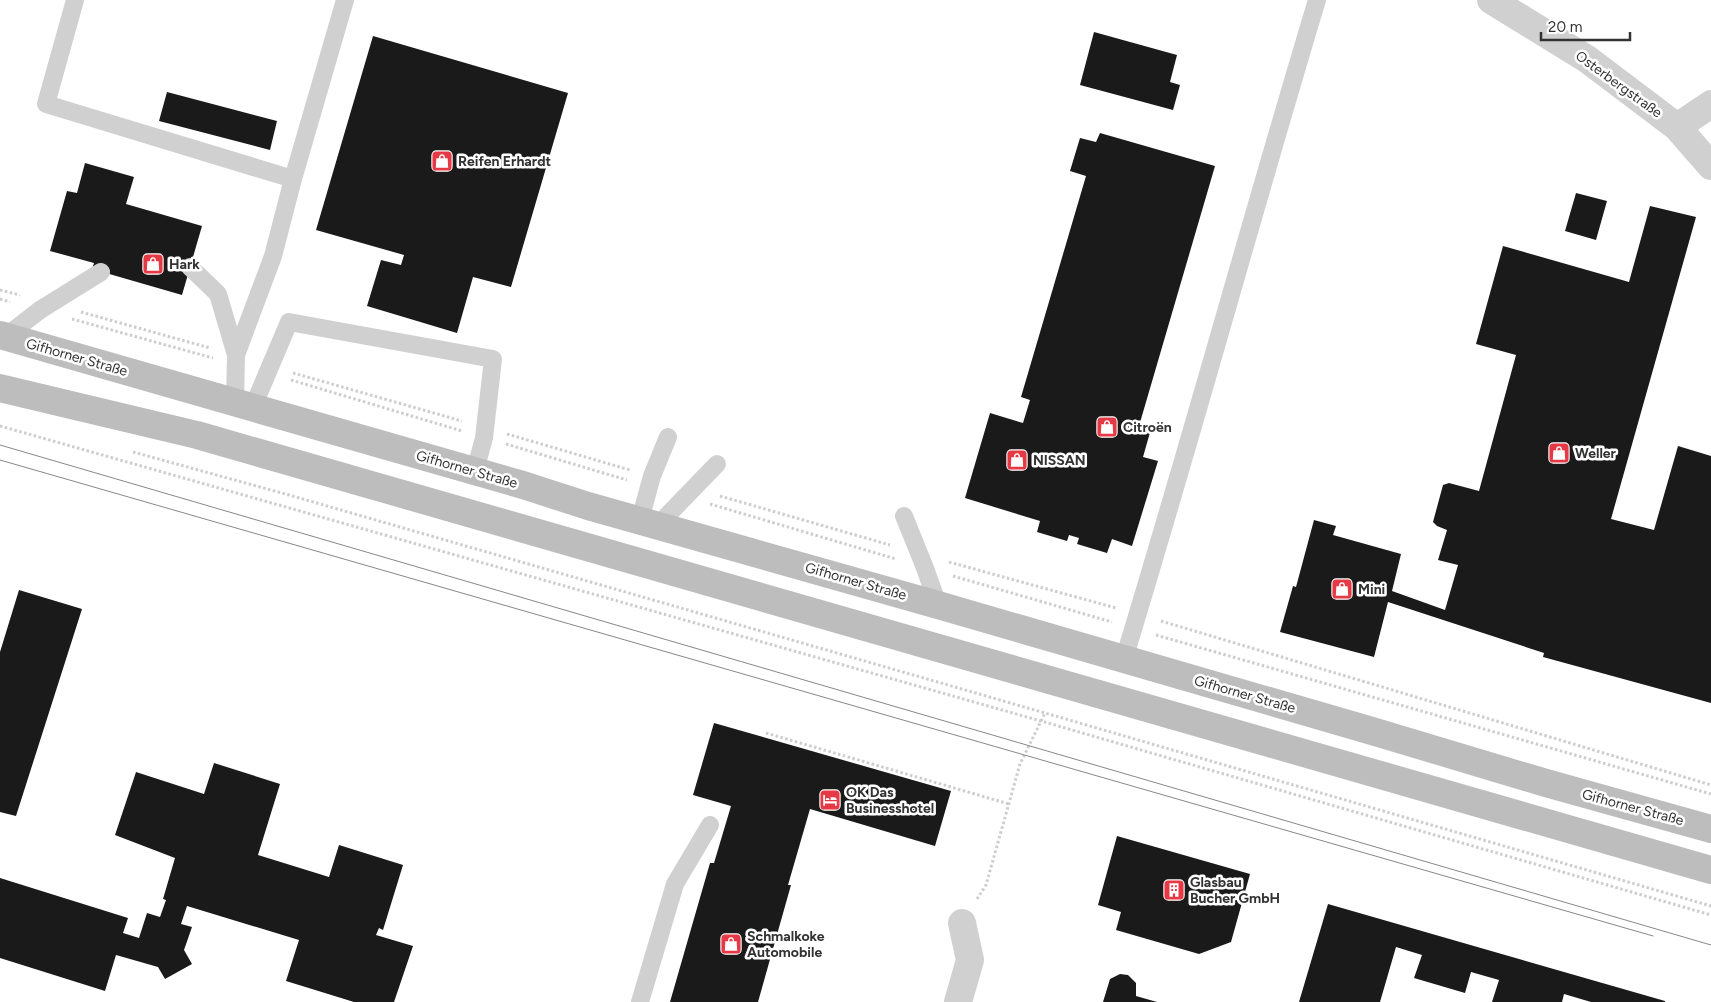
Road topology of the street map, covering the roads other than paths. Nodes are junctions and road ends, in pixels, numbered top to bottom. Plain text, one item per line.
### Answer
1 (75, 0) edge
2 (345, 0) edge
3 (1317, 0) edge
4 (1491, 0) edge
5 (1711, 104) edge
6 (1677, 127) junction
7 (1711, 166) edge
8 (293, 179) junction
9 (190, 267) dead end
10 (101, 272) dead end
11 (2, 336) edge
12 (236, 360) junction
13 (0, 388) edge
14 (244, 404) junction
15 (668, 437) dead end
16 (717, 464) dead end
17 (474, 471) junction
18 (904, 516) dead end
19 (649, 522) junction
20 (938, 605) junction
21 (1124, 659) junction
22 (710, 825) dead end
23 (1711, 828) edge
24 (1711, 870) edge
25 (962, 923) road end
26 (640, 1002) edge
27 (958, 1002) edge

1 - 8 lane
2 - 8 lane
3 - 21 lane
4 - 6 street, Osterbergstraße
5 - 6 street
6 - 7 street, Osterbergstraße
8 - 12 lane
9 - 12 lane
10 - 11 lane
11 - 14 main road, Gifhorner Straße
12 - 14 lane
13 - 24 main road
14 - 17 main road, Gifhorner Straße
14 - 17 lane
15 - 19 lane
16 - 19 lane
17 - 19 main road, Gifhorner Straße
18 - 20 lane
19 - 20 main road, Gifhorner Straße
20 - 21 main road, Gifhorner Straße
21 - 23 main road, Gifhorner Straße
22 - 26 lane
25 - 27 street

